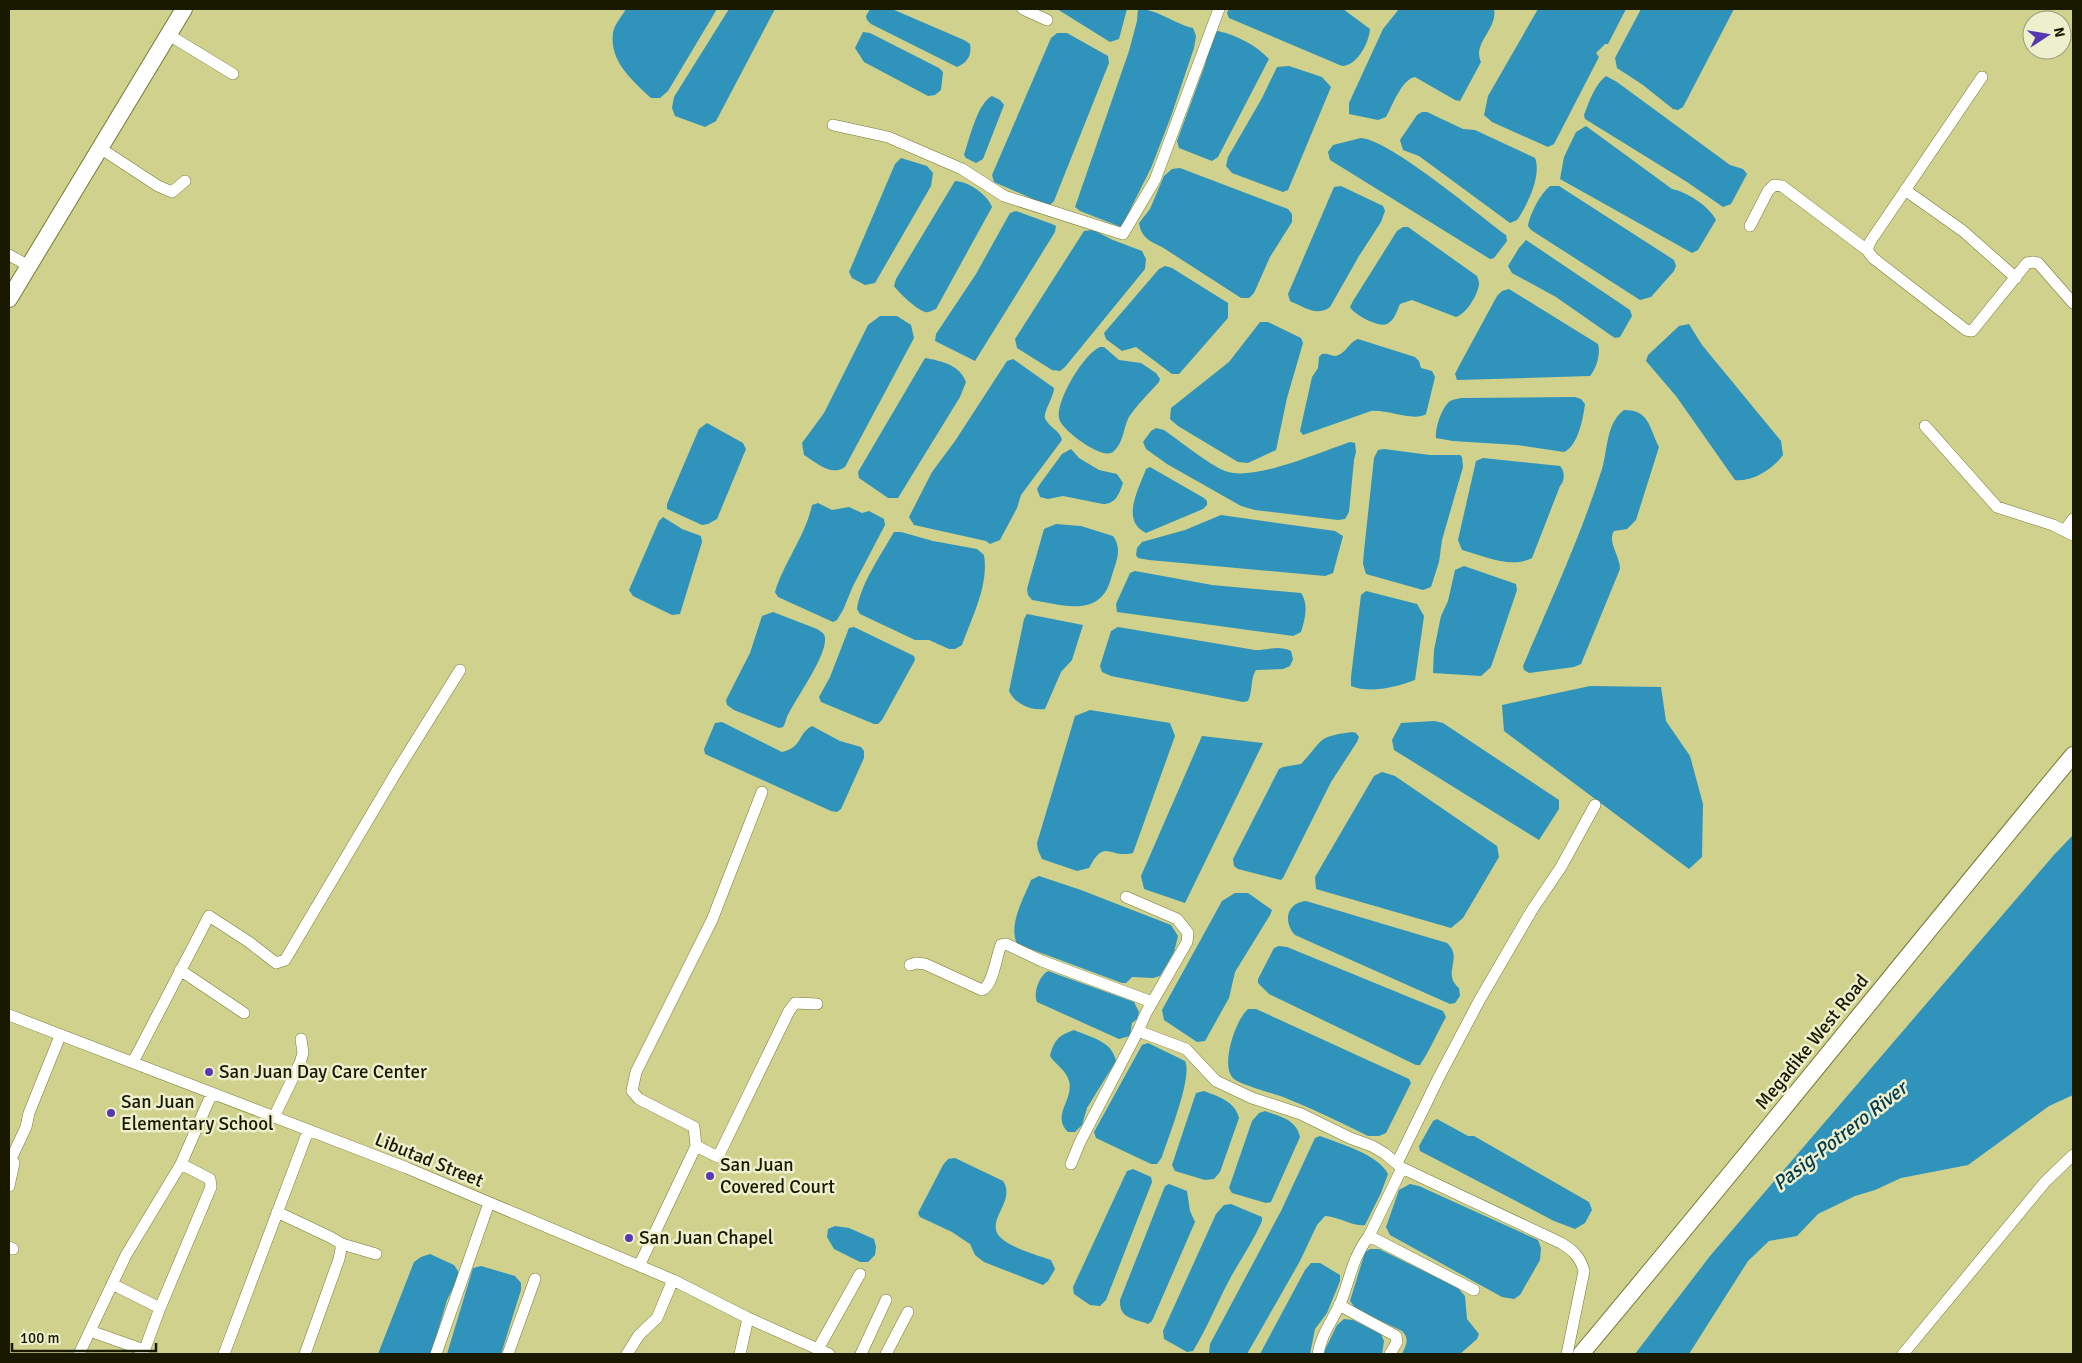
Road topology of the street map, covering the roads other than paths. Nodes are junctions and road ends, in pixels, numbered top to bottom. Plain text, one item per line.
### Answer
1 (184, 9) edge
2 (1024, 9) edge
3 (1219, 9) edge
4 (1047, 20) dead end
5 (169, 35) junction
6 (232, 74) dead end
7 (1982, 77) dead end
8 (833, 125) dead end
9 (100, 148) junction
10 (185, 181) dead end
11 (1906, 190) junction
12 (1750, 226) dead end
13 (1867, 250) junction
14 (9, 255) edge
15 (28, 266) junction
16 (2016, 278) junction
17 (9, 299) edge
18 (2073, 302) edge
19 (1925, 426) dead end
20 (2073, 519) edge
21 (2069, 533) edge
22 (460, 670) dead end
23 (2073, 755) edge
24 (762, 792) dead end
25 (1595, 805) dead end
26 (1126, 897) dead end
27 (910, 964) dead end
28 (180, 970) junction
29 (1152, 1002) junction
30 (817, 1004) dead end
31 (244, 1013) dead end
32 (9, 1016) edge
33 (1138, 1030) junction
34 (60, 1036) junction
35 (301, 1039) dead end
36 (133, 1062) junction
37 (212, 1093) junction
38 (274, 1117) junction
39 (308, 1130) junction
40 (696, 1146) junction
41 (2073, 1155) edge
42 (181, 1164) junction
43 (1071, 1164) dead end
44 (1400, 1166) junction
45 (9, 1186) edge
46 (489, 1203) junction
47 (277, 1212) junction
48 (1369, 1236) junction
49 (342, 1244) junction
50 (376, 1254) dead end
51 (639, 1266) junction
52 (860, 1274) dead end
53 (534, 1279) dead end
54 (673, 1280) junction
55 (112, 1284) junction
56 (1474, 1290) dead end
57 (886, 1300) dead end
58 (1339, 1305) junction
59 (160, 1308) junction
60 (908, 1312) dead end
61 (748, 1318) junction
62 (90, 1331) junction
63 (143, 1352) edge
64 (824, 1352) edge
65 (79, 1354) edge
66 (224, 1354) edge
67 (305, 1354) edge
68 (436, 1354) edge
69 (508, 1354) edge
70 (627, 1354) edge
71 (740, 1354) edge
72 (861, 1354) edge
73 (886, 1354) edge
74 (1318, 1354) edge
75 (1390, 1354) edge
76 (1567, 1354) edge
77 (1581, 1354) edge
78 (1903, 1354) edge

1 - 5 street
2 - 4 street
3 - 8 street
5 - 6 street
5 - 9 street
7 - 11 street
9 - 10 street
9 - 15 street
11 - 13 street
11 - 16 street
12 - 13 street
13 - 16 street
14 - 15 street
15 - 17 street
16 - 18 street
19 - 21 street
20 - 21 street
22 - 28 street
23 - 77 street, Megadike West Road
24 - 40 street
25 - 44 street
26 - 29 street
27 - 29 street
28 - 31 street
28 - 36 street
29 - 33 street
30 - 40 street
32 - 34 street, Libutad Street
33 - 43 street
33 - 44 street
34 - 36 street, Libutad Street
34 - 45 street
35 - 38 street
36 - 37 street, Libutad Street
37 - 38 street, Libutad Street
37 - 42 street
38 - 39 street, Libutad Street
39 - 46 street, Libutad Street
39 - 47 street
40 - 51 street
41 - 78 street
42 - 55 street
42 - 59 street
44 - 48 street
44 - 76 street
46 - 51 street, Libutad Street
46 - 68 street
47 - 49 street
47 - 66 street
48 - 56 street
48 - 58 street
49 - 50 street
49 - 67 street
51 - 54 street, Libutad Street
52 - 64 street
53 - 69 street
54 - 61 street, Libutad Street
54 - 70 street
55 - 59 street
55 - 62 street
57 - 72 street
58 - 74 street
58 - 75 street
59 - 63 street
60 - 73 street
61 - 64 street, Libutad Street
61 - 71 street
62 - 63 street
62 - 65 street

